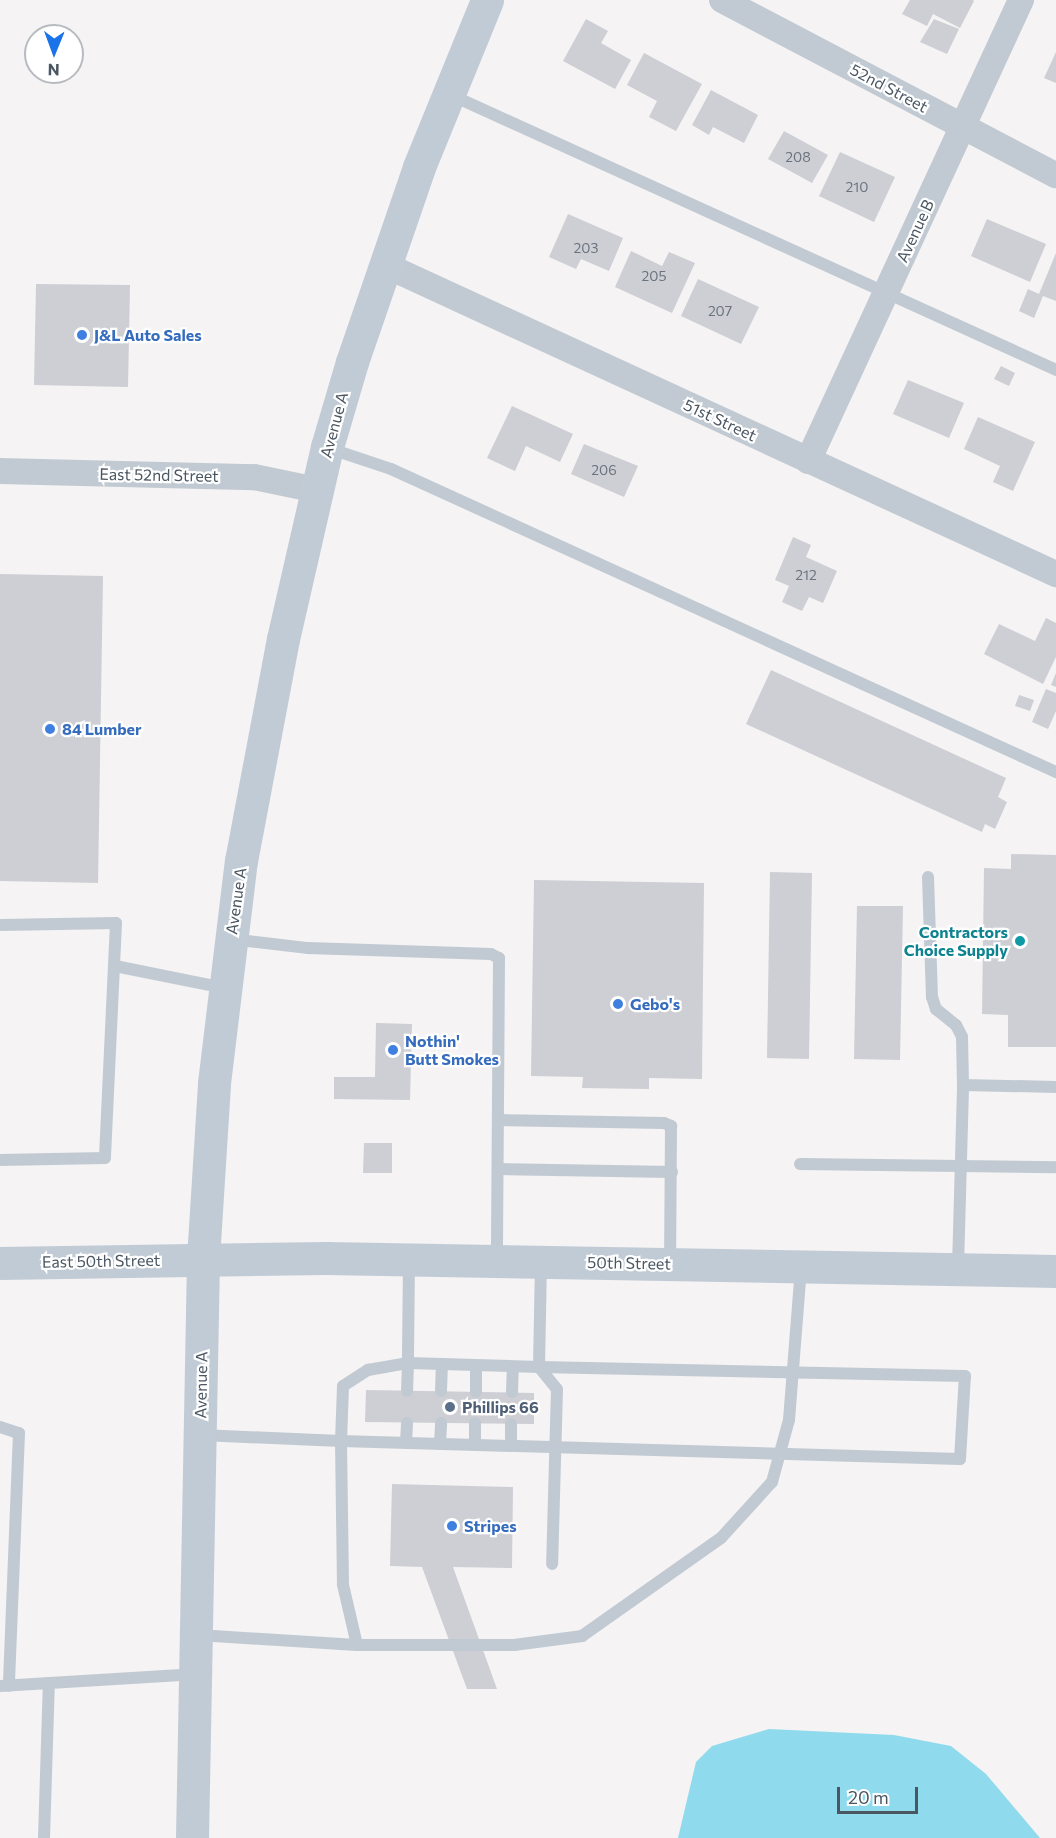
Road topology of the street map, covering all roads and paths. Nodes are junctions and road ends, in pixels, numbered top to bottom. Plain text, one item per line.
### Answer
1 (487, 0) edge
2 (722, 0) edge
3 (1020, 0) edge
4 (448, 93) junction
5 (964, 127) junction
6 (1056, 175) edge
7 (385, 265) junction
8 (887, 292) junction
9 (1056, 370) edge
10 (327, 447) junction
11 (808, 461) junction
12 (0, 471) edge
13 (317, 490) junction
14 (1056, 574) edge
15 (1056, 772) edge
16 (928, 877) dead end
17 (0, 926) edge
18 (230, 939) junction
19 (115, 966) junction
20 (224, 988) junction
21 (963, 1085) junction
22 (1056, 1087) edge
23 (499, 1120) junction
24 (0, 1160) edge
25 (800, 1164) dead end
26 (961, 1166) junction
27 (1056, 1167) edge
28 (498, 1169) junction
29 (672, 1172) junction
30 (203, 1259) junction
31 (409, 1260) junction
32 (497, 1261) junction
33 (541, 1262) junction
34 (0, 1263) edge
35 (670, 1264) junction
36 (801, 1266) junction
37 (958, 1269) junction
38 (1056, 1271) edge
39 (408, 1363) junction
40 (442, 1364) junction
41 (476, 1365) junction
42 (513, 1367) junction
43 (539, 1368) junction
44 (793, 1375) junction
45 (408, 1391) dead end
46 (441, 1391) dead end
47 (476, 1392) dead end
48 (512, 1392) dead end
49 (406, 1423) dead end
50 (441, 1423) dead end
51 (475, 1424) dead end
52 (512, 1424) dead end
53 (0, 1427) edge
54 (200, 1435) junction
55 (340, 1441) junction
56 (406, 1443) junction
57 (440, 1444) junction
58 (475, 1445) junction
59 (511, 1446) junction
60 (555, 1448) junction
61 (782, 1455) junction
62 (552, 1564) dead end
63 (196, 1635) junction
64 (357, 1645) junction
65 (196, 1674) junction
66 (50, 1683) junction
67 (4, 1686) edge
68 (44, 1838) edge
69 (192, 1838) edge

1 - 4 main road, Avenue A
2 - 5 street, 52nd Street
3 - 5 street, Avenue B
4 - 7 main road, Avenue A
4 - 8 lane
5 - 6 street, 52nd Street
5 - 8 street, Avenue B
7 - 10 main road, Avenue A
7 - 11 street, 51st Street
8 - 9 lane
8 - 11 street, Avenue B
10 - 13 main road, Avenue A
10 - 15 lane
11 - 14 street, 51st Street
12 - 13 street, East 52nd Street
13 - 18 main road, Avenue A
16 - 21 lane
17 - 19 lane
18 - 20 main road, Avenue A
18 - 23 lane
19 - 20 lane
19 - 24 lane
20 - 30 main road, Avenue A
21 - 22 lane
21 - 26 lane
23 - 28 lane
23 - 29 lane
25 - 26 lane
26 - 27 lane
26 - 37 lane
28 - 29 lane
28 - 32 lane
29 - 35 lane
30 - 31 main road, 50th Street
30 - 34 main road, East 50th Street
30 - 54 main road, Avenue A
31 - 32 main road, 50th Street
31 - 39 lane
32 - 33 main road, 50th Street
33 - 35 main road, 50th Street
33 - 43 lane
35 - 36 main road, 50th Street
36 - 37 main road, 50th Street
36 - 44 lane
37 - 38 main road, 50th Street
39 - 40 lane
39 - 45 lane
39 - 55 lane
40 - 41 lane
40 - 46 lane
41 - 42 lane
41 - 47 lane
42 - 43 lane
42 - 48 lane
43 - 44 lane
43 - 60 lane
44 - 61 lane
44 - 61 lane
49 - 56 lane
50 - 57 lane
51 - 58 lane
52 - 59 lane
53 - 67 lane
54 - 55 lane
54 - 63 main road, Avenue A
55 - 56 lane
55 - 64 lane
56 - 57 lane
57 - 58 lane
58 - 59 lane
59 - 60 lane
60 - 61 lane
60 - 62 lane
61 - 64 lane
63 - 64 lane
63 - 65 main road, Avenue A
65 - 66 lane
65 - 69 main road, Avenue A
66 - 67 lane
66 - 68 lane

